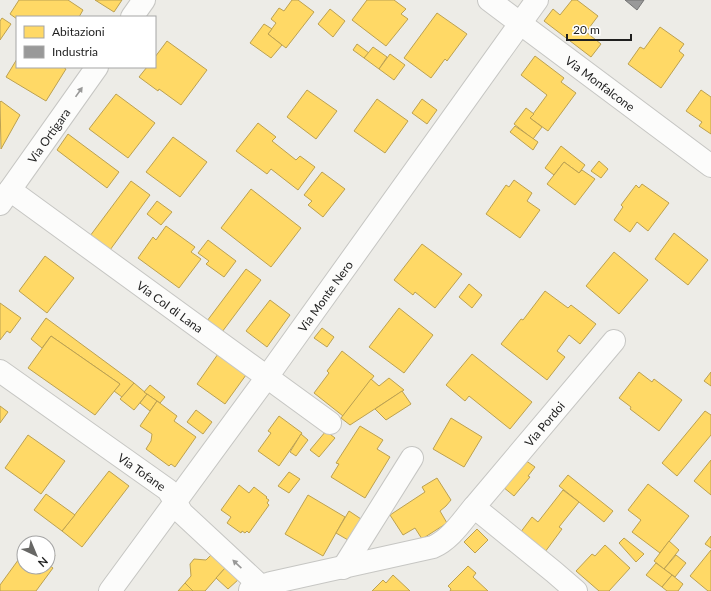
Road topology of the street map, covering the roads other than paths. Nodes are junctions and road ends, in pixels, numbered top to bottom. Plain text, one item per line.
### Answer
1 (144, 0) edge
2 (489, 0) edge
3 (537, 0) edge
4 (133, 16) edge
5 (520, 23) junction
6 (96, 68) edge
7 (711, 166) edge
8 (5, 197) edge
9 (614, 340) dead end
10 (0, 371) edge
11 (267, 377) junction
12 (330, 423) dead end
13 (412, 458) dead end
14 (175, 502) junction
15 (474, 507) junction
16 (342, 568) junction
17 (258, 589) edge
18 (110, 591) edge
19 (576, 591) edge

1 - 4 street
2 - 5 street, Via Monfalcone
3 - 5 street, Via Monte Nero
5 - 7 street, Via Monfalcone
5 - 11 street, Via Monte Nero
8 -> 6 street, Via Ortigara
8 - 11 street, Via Col di Lana
9 - 15 street, Via Pordoi
10 - 14 street, Via Tofane
11 - 12 street, Via Col di Lana
11 - 14 street, Via Monte Nero
13 - 16 street
17 -> 14 street, Via Tofane
14 - 18 street, Via Monte Nero
15 - 16 street, Via Pordoi
15 - 19 street
16 - 17 street, Via Pordoi

